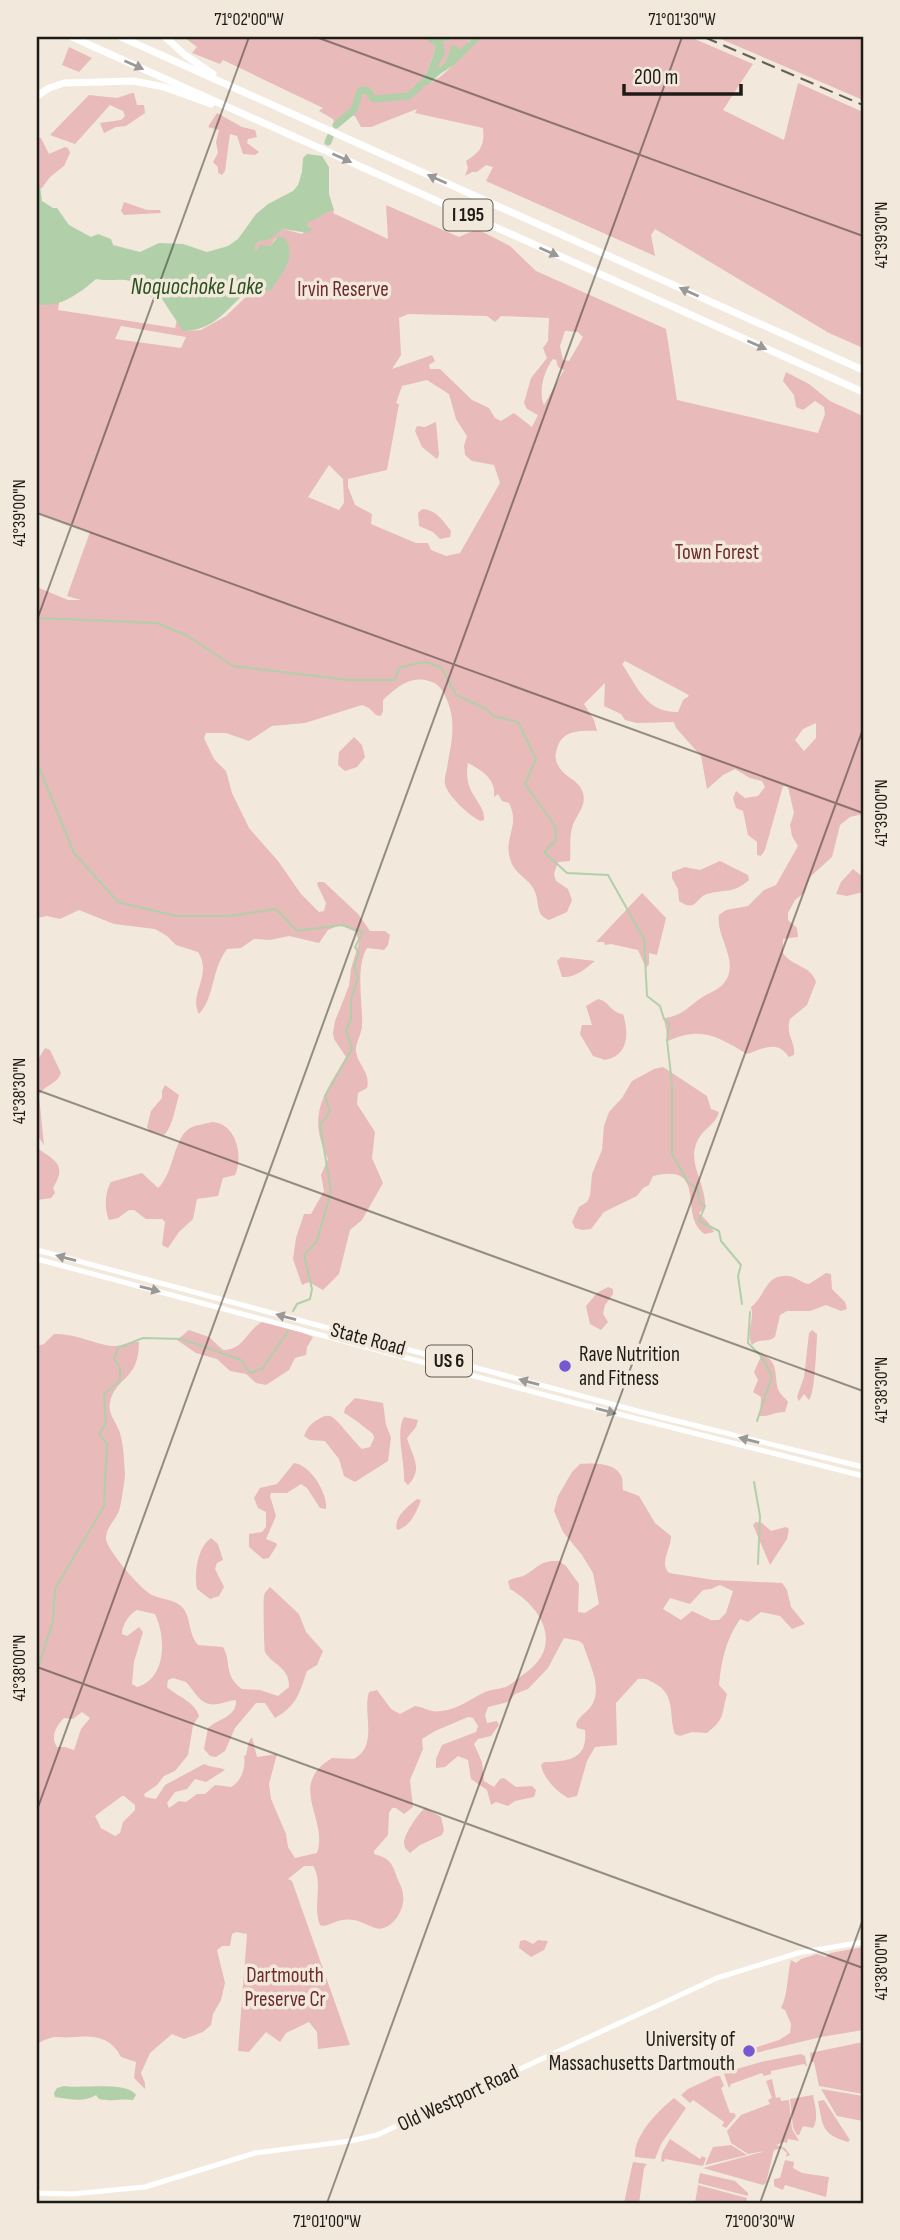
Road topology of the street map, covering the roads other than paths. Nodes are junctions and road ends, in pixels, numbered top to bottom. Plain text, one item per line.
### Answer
1 (72, 37) edge
2 (121, 37) edge
3 (166, 37) edge
4 (231, 86) junction
5 (37, 96) edge
6 (249, 116) junction
7 (863, 370) edge
8 (863, 392) edge
9 (37, 1250) edge
10 (37, 1259) edge
11 (863, 1467) edge
12 (863, 1476) edge
13 (863, 1941) edge
14 (37, 2193) edge

1 -> 6 highway, I 195
2 - 4 highway, I 195
3 - 4 highway
7 -> 4 highway, I 195
5 - 6 highway
6 -> 8 highway, I 195
11 -> 9 main road, State Road / US 6
10 -> 12 main road, State Road / US 6
13 - 14 main road, Old Westport Road

